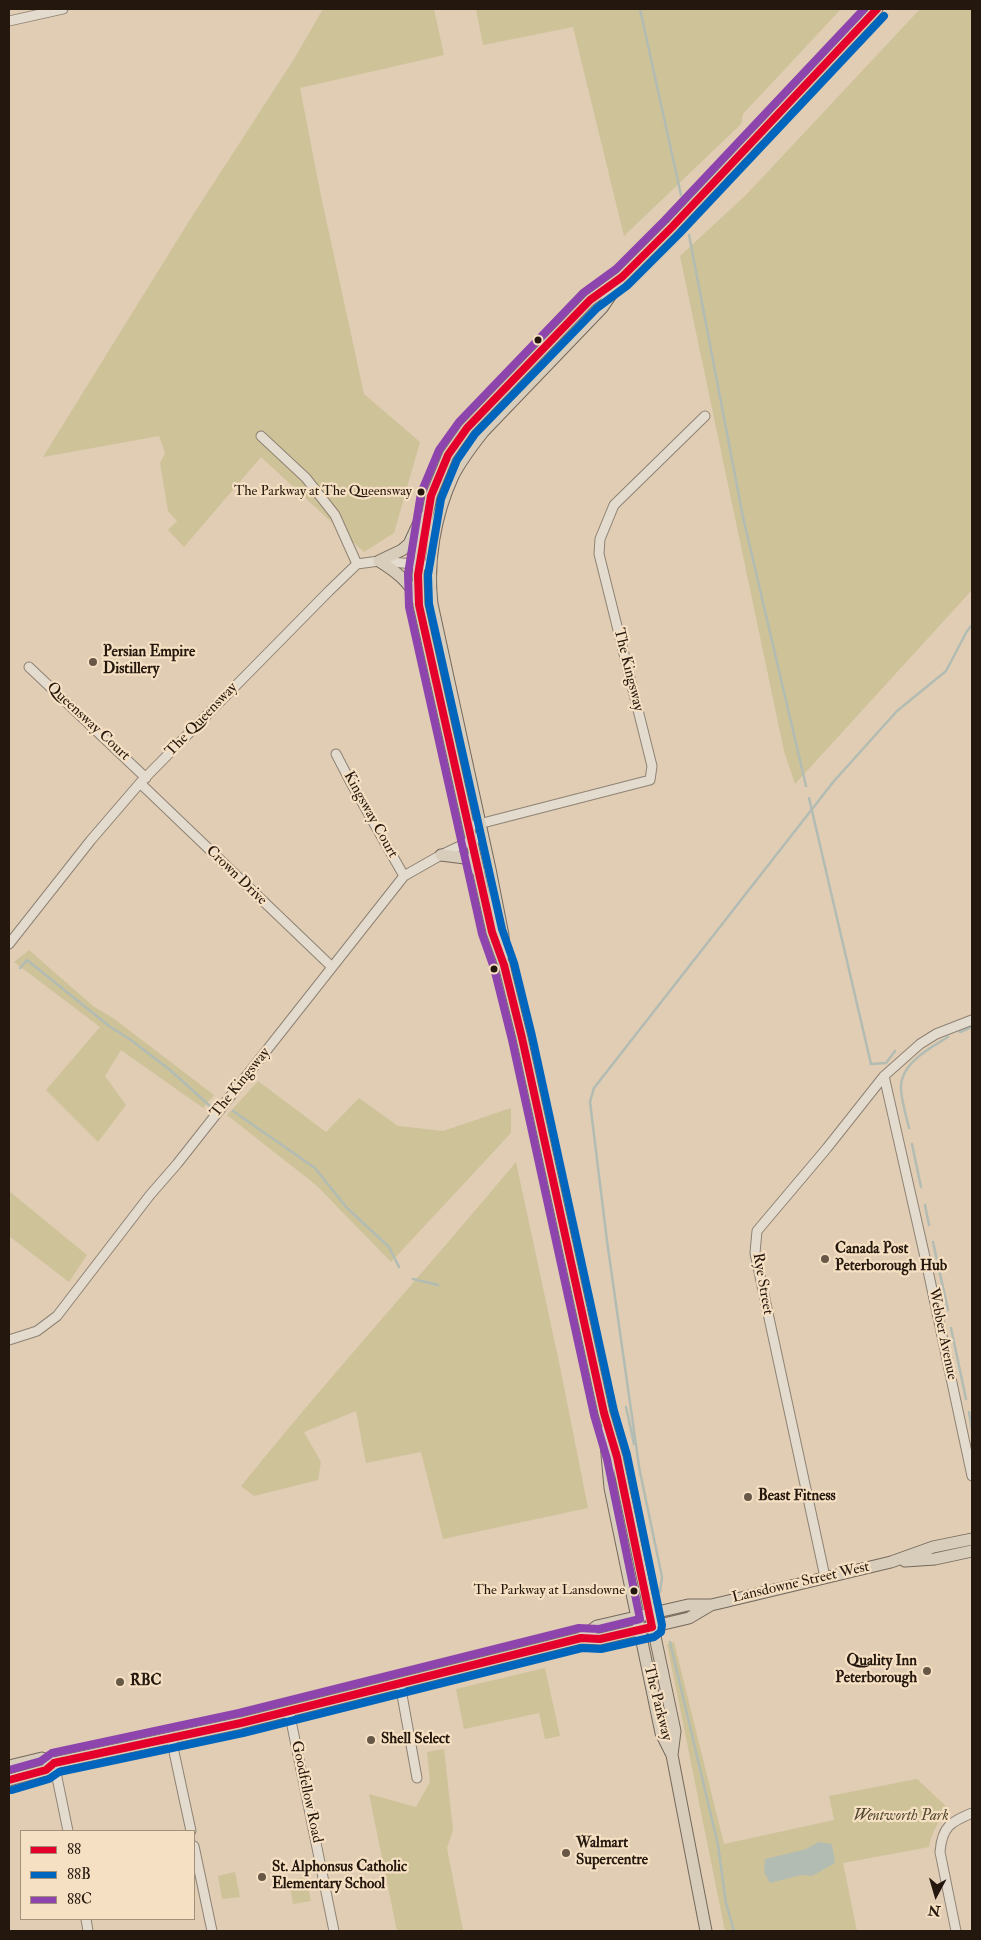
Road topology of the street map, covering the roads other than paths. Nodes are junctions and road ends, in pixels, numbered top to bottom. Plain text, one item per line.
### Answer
1 (63, 9) edge
2 (877, 9) edge
3 (9, 21) edge
4 (622, 277) junction
5 (705, 416) dead end
6 (261, 436) dead end
7 (431, 496) junction
8 (379, 561) junction
9 (357, 564) junction
10 (419, 564) junction
11 (432, 566) junction
12 (419, 604) junction
13 (29, 668) dead end
14 (336, 754) dead end
15 (143, 781) junction
16 (476, 831) junction
17 (441, 855) junction
18 (479, 872) junction
19 (404, 876) junction
20 (9, 944) edge
21 (504, 965) junction
22 (332, 967) junction
23 (972, 1020) edge
24 (884, 1076) junction
25 (9, 1340) edge
26 (604, 1413) junction
27 (972, 1476) edge
28 (972, 1539) edge
29 (972, 1551) edge
30 (891, 1562) junction
31 (825, 1577) junction
32 (711, 1604) junction
33 (650, 1614) junction
34 (637, 1617) junction
35 (652, 1627) junction
36 (640, 1630) junction
37 (581, 1638) junction
38 (400, 1684) junction
39 (289, 1711) junction
40 (171, 1738) junction
41 (672, 1755) junction
42 (54, 1763) junction
43 (9, 1766) edge
44 (417, 1778) dead end
45 (9, 1780) edge
46 (972, 1813) edge
47 (68, 1830) edge
48 (191, 1830) edge
49 (195, 1851) edge
50 (212, 1931) edge
51 (334, 1931) edge
52 (706, 1931) edge
53 (956, 1931) edge

1 - 3 street
2 - 4 main road, The Parkway
4 - 7 main road, The Parkway
4 - 11 main road, The Parkway
5 - 16 street, The Kingsway
6 - 9 street
7 - 8 main road
7 - 10 main road, The Parkway
8 - 9 street
8 - 10 street
8 - 12 main road
9 - 15 street, The Queensway
10 - 11 street
10 - 12 main road, The Parkway
11 - 16 main road, The Parkway
12 - 16 main road, The Parkway
13 - 15 street, Queensway Court
14 - 19 street, Kingsway Court
15 - 20 street, The Queensway
15 - 22 street, Crown Drive
16 - 17 street, The Kingsway
16 - 18 main road, The Parkway
16 - 21 main road, The Parkway
17 - 18 main road
17 - 19 street, The Kingsway
18 - 21 main road, The Parkway
19 - 22 street, The Kingsway
21 - 26 main road, The Parkway
22 - 25 street, The Kingsway
23 - 24 street, Rye Street
24 - 27 street, Webber Avenue
24 - 31 street, Rye Street
26 - 33 main road, The Parkway
26 - 34 main road, The Parkway
28 - 30 main road, Lansdowne Street West
29 - 30 main road, Lansdowne Street West
30 - 31 main road, Lansdowne Street West
31 - 32 main road, Lansdowne Street West
32 - 33 main road, Lansdowne Street West
32 - 35 main road, Lansdowne Street West
33 - 34 main road, Lansdowne Street West
33 - 35 main road, The Parkway
34 - 36 main road, The Parkway
34 - 37 main road, Lansdowne Street West
35 - 36 main road, Lansdowne Street West
35 - 41 main road, The Parkway
36 - 37 main road, Lansdowne Street West
36 - 41 main road, The Parkway
37 - 38 main road, Lansdowne Street West
38 - 39 main road, Lansdowne Street West
38 - 44 street
39 - 40 main road, Lansdowne Street West
39 - 51 street, Goodfellow Road
40 - 42 main road, Lansdowne Street West
40 - 48 street
41 - 52 main road, The Parkway
42 - 43 main road, Lansdowne Street West
42 - 45 main road, Lansdowne Street West
42 - 47 street
46 - 53 street
49 - 50 street

